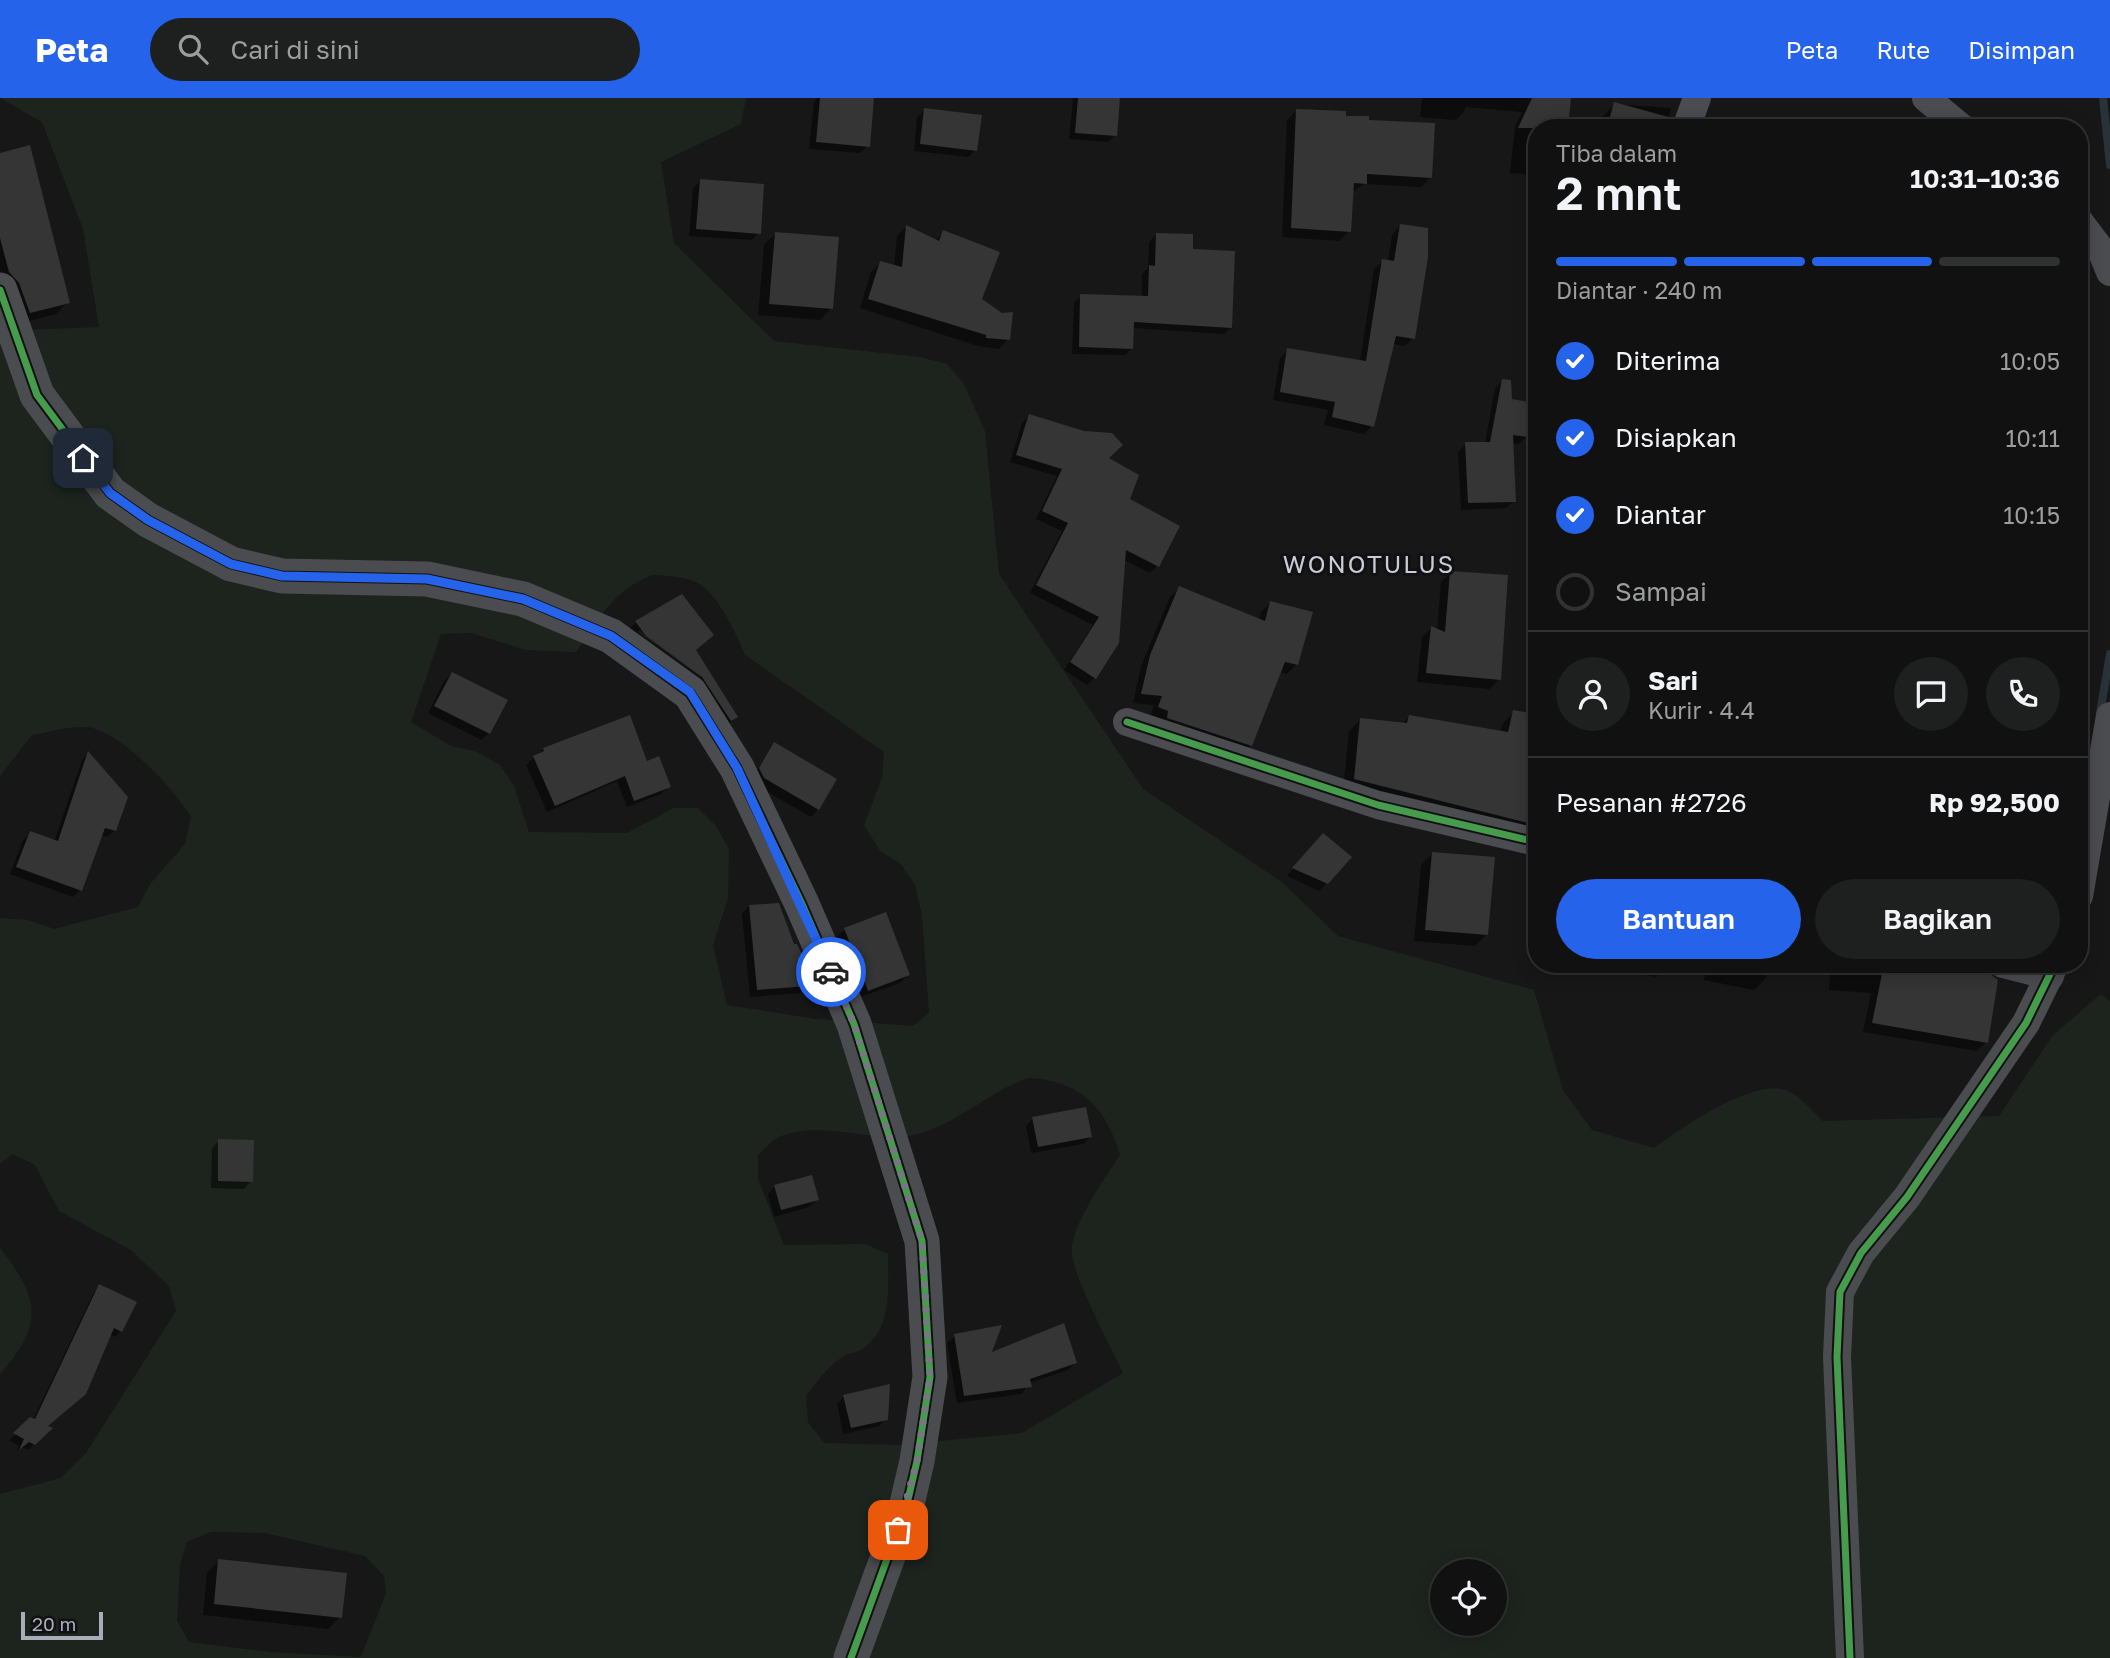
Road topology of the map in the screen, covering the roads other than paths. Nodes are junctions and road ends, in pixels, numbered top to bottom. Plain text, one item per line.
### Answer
1 (1697, 98) edge
2 (1926, 98) edge
3 (1689, 119) edge
4 (1951, 119) edge
5 (2088, 233) edge
6 (2110, 272) edge
7 (0, 290) edge
8 (2110, 716) edge
9 (1127, 722) dead end
10 (1528, 840) edge
11 (2088, 844) edge
12 (2034, 973) edge
13 (851, 1658) edge
14 (1850, 1658) edge

1 - 3 street
2 - 4 street
5 - 6 street
7 - 13 street
8 - 11 street
9 - 10 street
12 - 14 street

